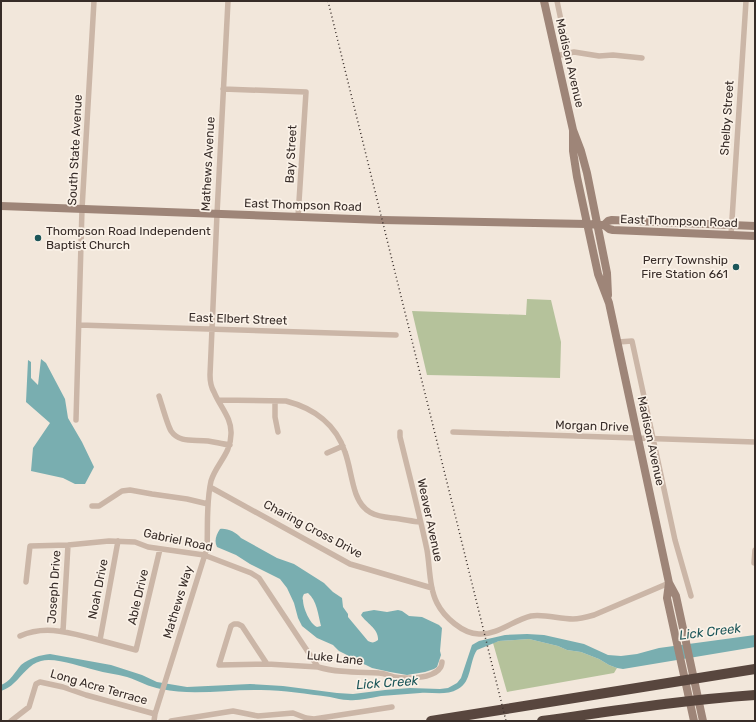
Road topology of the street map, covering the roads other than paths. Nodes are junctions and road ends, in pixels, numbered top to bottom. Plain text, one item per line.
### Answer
1 (94, 1) edge
2 (228, 1) edge
3 (544, 1) edge
4 (557, 1) edge
5 (746, 1) edge
6 (568, 54) junction
7 (556, 56) junction
8 (642, 58) dead end
9 (223, 89) junction
10 (573, 130) junction
11 (1, 206) edge
12 (82, 209) junction
13 (217, 214) junction
14 (298, 217) junction
15 (587, 224) junction
16 (601, 225) junction
17 (732, 225) junction
18 (755, 226) edge
19 (731, 236) junction
20 (755, 236) edge
21 (609, 303) junction
22 (79, 325) junction
23 (213, 329) junction
24 (396, 335) dead end
25 (618, 342) junction
26 (160, 396) dead end
27 (218, 400) junction
28 (275, 401) junction
29 (76, 420) dead end
30 (278, 432) dead end
31 (400, 432) dead end
32 (453, 432) dead end
33 (638, 438) junction
34 (653, 439) junction
35 (755, 442) edge
36 (230, 445) junction
37 (343, 446) junction
38 (326, 453) dead end
39 (210, 487) junction
40 (208, 504) junction
41 (92, 506) dead end
42 (420, 522) junction
43 (118, 541) junction
44 (68, 545) junction
45 (160, 549) junction
46 (755, 550) edge
47 (204, 555) junction
48 (754, 563) dead end
49 (26, 582) dead end
50 (669, 583) junction
51 (432, 588) junction
52 (691, 596) dead end
53 (63, 631) junction
54 (20, 636) dead end
55 (100, 640) junction
56 (442, 662) dead end
57 (267, 664) junction
58 (318, 667) junction
59 (755, 669) edge
60 (755, 695) edge
61 (392, 707) dead end
62 (155, 714) junction
63 (694, 719) edge
64 (702, 719) edge
65 (11, 721) edge
66 (154, 721) edge
67 (171, 721) edge
68 (431, 721) edge
69 (542, 721) edge

1 - 12 street, South State Avenue
2 - 9 street, Mathews Avenue
3 - 7 main road, Madison Avenue
4 - 6 street, Madison Avenue
5 - 17 street, Shelby Street
6 - 7 street
6 - 8 street
7 - 10 main road, Madison Avenue
9 - 13 street, Mathews Avenue
9 - 14 street, Bay Street
10 - 15 main road, Madison Avenue
10 - 16 main road, Madison Avenue
11 - 12 main road, East Thompson Road
12 - 13 main road, East Thompson Road
12 - 22 street, South State Avenue
13 - 14 main road, East Thompson Road
13 - 23 street, Mathews Avenue
14 - 15 main road, East Thompson Road
15 - 16 main road, East Thompson Road
15 - 21 main road, Madison Avenue
16 - 17 main road, East Thompson Road
16 - 19 main road, East Thompson Road
16 - 21 main road, Madison Avenue
17 - 18 main road, East Thompson Road
17 - 19 street, Shelby Street
19 - 20 main road, East Thompson Road
21 - 25 main road, Madison Avenue
22 - 23 street, East Elbert Street
22 - 29 street, South State Avenue
23 - 24 street, East Elbert Street
23 - 27 street, Mathews Avenue
25 - 33 main road, Madison Avenue
25 - 34 street, Madison Avenue
26 - 36 street
27 - 28 street
27 - 36 street, Mathews Way
28 - 30 street
28 - 37 street
31 - 42 street, Weaver Avenue
32 - 33 street, Morgan Drive
33 - 34 street, Morgan Drive
33 - 50 main road, Madison Avenue
34 - 35 street, Morgan Drive
34 - 52 street, Madison Avenue
36 - 39 street, Mathews Way
37 - 38 street
37 - 42 street
39 - 40 street, Mathews Way
39 - 51 street, Charing Cross Drive
40 - 41 street
40 - 47 street, Mathews Way
42 - 51 street, Weaver Avenue
43 - 44 street, Gabriel Road
43 - 45 street, Gabriel Road
43 - 55 street, Noah Drive
44 - 49 street, Gabriel Road
44 - 53 street, Joseph Drive
45 - 47 street, Gabriel Road
45 - 55 street, Able Drive
46 - 48 street
47 - 58 street, Gabriel Road
47 - 62 street, Mathews Way
50 - 51 street, Weaver Avenue
50 - 63 main road, Madison Avenue
50 - 64 main road, Madison Avenue
53 - 54 street
53 - 55 street
56 - 58 street, Luke Lane
57 - 57 street, Luke Lane
57 - 58 street, Luke Lane
59 - 68 highway
60 - 69 highway
61 - 67 street
62 - 65 street, Long Acre Terrace
62 - 66 street, Mathews Way

